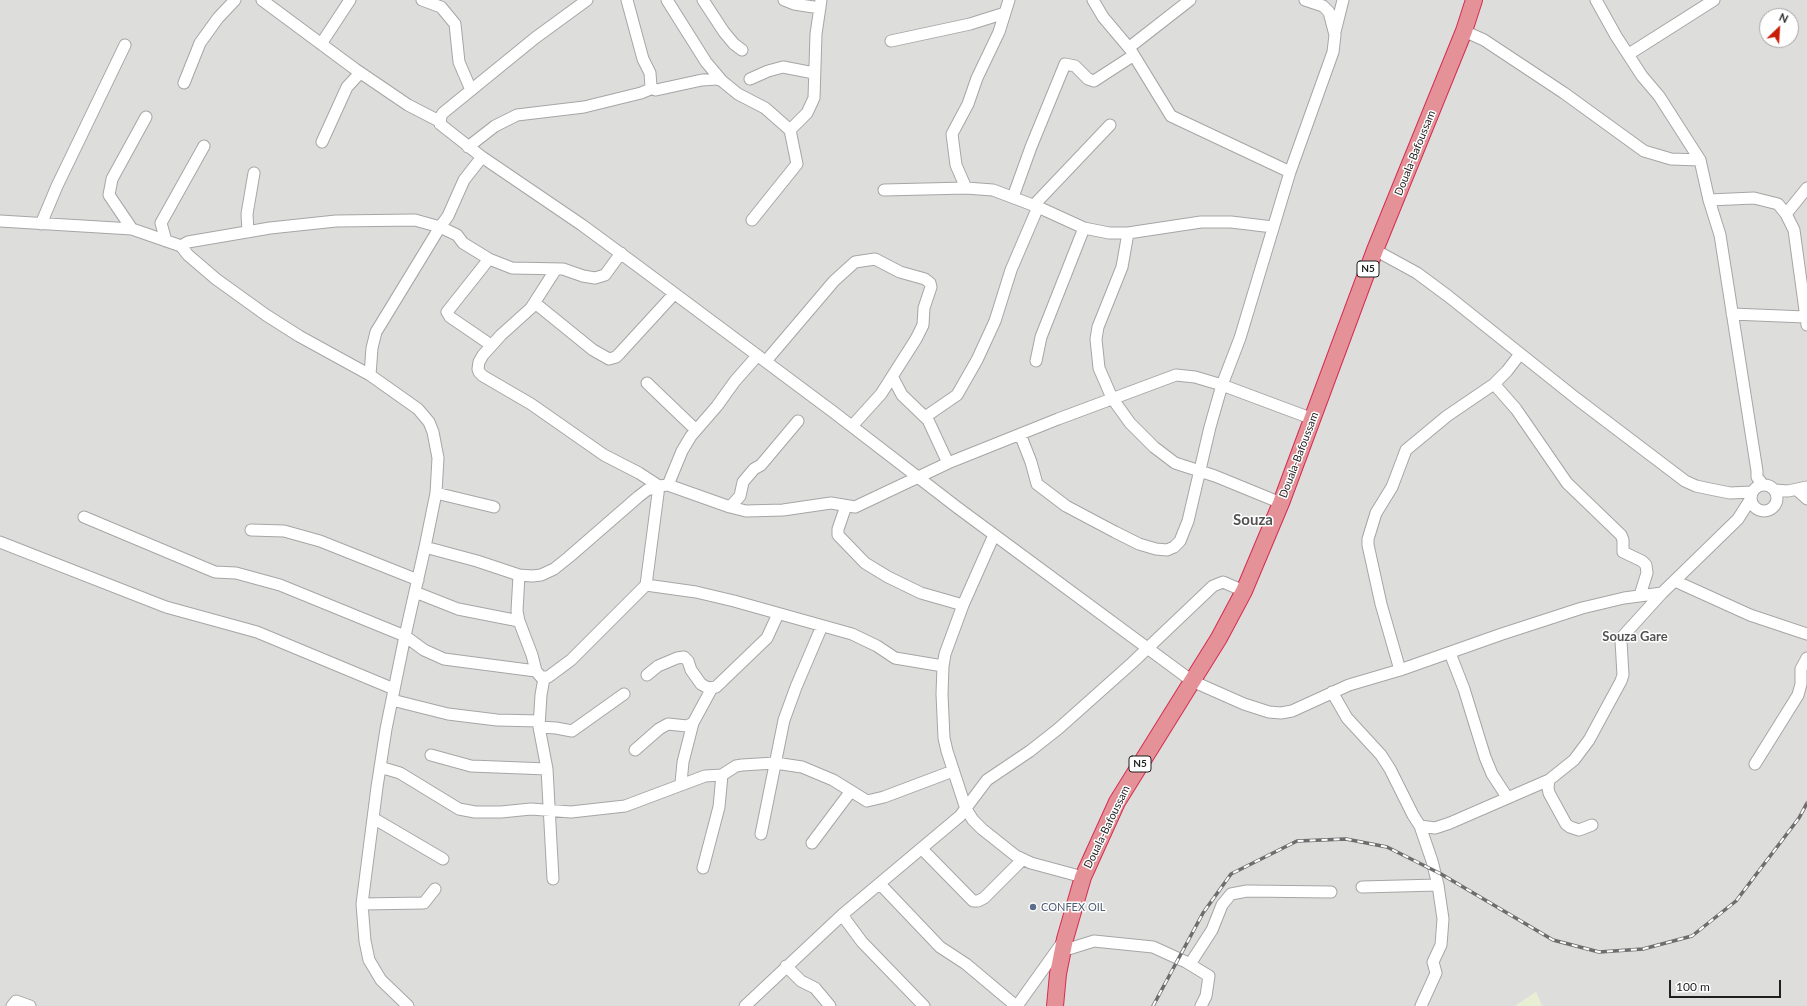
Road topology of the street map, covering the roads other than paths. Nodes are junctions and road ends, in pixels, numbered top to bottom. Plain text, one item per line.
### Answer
1 (235, 0) edge
2 (262, 0) edge
3 (350, 0) edge
4 (422, 0) edge
5 (571, 0) edge
6 (587, 0) edge
7 (627, 0) edge
8 (667, 0) edge
9 (703, 0) edge
10 (784, 0) edge
11 (1009, 0) edge
12 (1093, 0) edge
13 (1190, 0) edge
14 (1305, 0) edge
15 (1344, 0) edge
16 (1474, 0) edge
17 (1596, 0) edge
18 (1714, 0) edge
19 (821, 4) edge
20 (568, 13) junction
21 (1005, 13) junction
22 (1464, 31) junction
23 (1335, 35) junction
24 (891, 41) dead end
25 (321, 44) junction
26 (125, 45) dead end
27 (742, 50) dead end
28 (1130, 53) junction
29 (1629, 54) junction
30 (360, 72) junction
31 (814, 73) junction
32 (750, 79) dead end
33 (722, 81) junction
34 (184, 83) dead end
35 (653, 88) junction
36 (471, 90) junction
37 (146, 117) dead end
38 (439, 121) junction
39 (1110, 125) dead end
40 (790, 130) junction
41 (322, 142) dead end
42 (204, 146) dead end
43 (468, 147) junction
44 (482, 157) junction
45 (1700, 160) junction
46 (1290, 172) junction
47 (254, 173) dead end
48 (966, 188) junction
49 (1807, 188) edge
50 (884, 190) dead end
51 (1013, 197) junction
52 (1709, 200) junction
53 (1036, 206) junction
54 (1786, 214) junction
55 (752, 220) dead end
56 (0, 221) edge
57 (41, 224) junction
58 (440, 227) junction
59 (1273, 227) junction
60 (1084, 228) junction
61 (132, 229) junction
62 (248, 232) junction
63 (1128, 233) junction
64 (166, 241) junction
65 (181, 246) junction
66 (1375, 250) junction
67 (621, 253) junction
68 (489, 259) junction
69 (556, 269) junction
70 (674, 294) junction
71 (535, 303) junction
72 (1732, 314) junction
73 (1806, 321) edge
74 (491, 345) junction
75 (1520, 354) junction
76 (762, 359) junction
77 (1036, 361) dead end
78 (370, 375) junction
79 (893, 378) junction
80 (647, 383) dead end
81 (1494, 384) junction
82 (1222, 385) junction
83 (1112, 398) junction
84 (926, 417) junction
85 (1313, 419) junction
86 (798, 421) dead end
87 (852, 426) junction
88 (696, 430) junction
89 (1020, 434) junction
90 (948, 463) junction
91 (1200, 471) junction
92 (918, 478) junction
93 (664, 485) junction
94 (1762, 485) junction
95 (1797, 489) edge
96 (1775, 490) junction
97 (436, 493) junction
98 (1751, 496) junction
99 (1807, 499) edge
100 (1281, 503) junction
101 (846, 506) junction
102 (494, 507) dead end
103 (730, 507) junction
104 (84, 517) dead end
105 (251, 530) dead end
106 (994, 535) junction
107 (0, 542) edge
108 (426, 547) junction
109 (519, 575) junction
110 (418, 580) junction
111 (1675, 581) junction
112 (646, 585) junction
113 (1244, 591) junction
114 (415, 592) junction
115 (1662, 593) junction
116 (1640, 595) junction
117 (963, 605) junction
118 (778, 614) junction
119 (519, 621) junction
120 (822, 626) junction
121 (1807, 634) edge
122 (405, 636) junction
123 (1148, 648) junction
124 (1450, 653) junction
125 (1807, 658) edge
126 (943, 666) junction
127 (1400, 670) junction
128 (540, 675) junction
129 (647, 675) dead end
130 (1192, 681) junction
131 (712, 688) junction
132 (1332, 692) junction
133 (624, 694) dead end
134 (393, 695) junction
135 (693, 723) junction
136 (539, 724) junction
137 (635, 750) dead end
138 (431, 755) dead end
139 (775, 763) junction
140 (1755, 764) dead end
141 (380, 767) junction
142 (547, 769) junction
143 (953, 771) junction
144 (722, 775) junction
145 (1549, 780) junction
146 (681, 784) junction
147 (851, 791) junction
148 (1507, 798) junction
149 (966, 809) junction
150 (549, 812) junction
151 (373, 818) junction
152 (1592, 825) dead end
153 (1420, 826) junction
154 (761, 834) dead end
155 (812, 843) dead end
156 (922, 849) junction
157 (443, 859) dead end
158 (1024, 859) junction
159 (703, 868) dead end
160 (1083, 877) junction
161 (553, 880) dead end
162 (880, 884) junction
163 (1438, 885) junction
164 (1362, 887) dead end
165 (435, 889) dead end
166 (1331, 892) dead end
167 (362, 904) junction
168 (842, 915) junction
169 (1064, 945) junction
170 (1190, 964) junction
171 (786, 966) junction
172 (12, 1006) edge
173 (30, 1006) edge
174 (408, 1006) edge
175 (745, 1006) edge
176 (830, 1006) edge
177 (924, 1006) edge
178 (1016, 1006) edge
179 (1055, 1006) edge
180 (1201, 1006) edge
181 (1421, 1006) edge

1 - 34 street
2 - 25 street
3 - 25 street
4 - 36 street
5 - 20 street
6 - 20 street
7 - 35 street
8 - 33 street
9 - 27 street
10 - 19 street
11 - 21 street
12 - 28 street
13 - 28 street
14 - 23 street
15 - 23 street
16 - 22 highway, Douala-Bafoussam / N5
17 - 29 street
18 - 29 street
19 - 31 street
20 - 36 street
21 - 24 street
21 - 48 street
22 - 45 street
22 - 66 highway, Douala-Bafoussam / N5
23 - 46 street
25 - 30 street
26 - 57 street
28 - 46 street
28 - 51 street
29 - 45 street
30 - 38 street
30 - 41 street
31 - 32 street
31 - 40 street
33 - 35 street
33 - 40 street
35 - 43 street
36 - 38 street
37 - 61 street
38 - 43 street
39 - 53 street
40 - 55 street
42 - 64 street
43 - 44 street
44 - 58 street
44 - 67 street
45 - 52 street
46 - 59 street
47 - 62 street
48 - 50 street
48 - 51 street
49 - 54 street
51 - 53 street
52 - 54 street
52 - 72 street
53 - 60 street
53 - 84 street
54 - 73 street
56 - 57 street
57 - 61 street
58 - 62 street
58 - 68 street
58 - 78 street
59 - 63 street
59 - 82 street
60 - 63 street
60 - 77 street
61 - 64 street
62 - 65 street
63 - 83 street
64 - 65 street
65 - 78 street
66 - 75 street
66 - 85 highway, Douala-Bafoussam / N5
67 - 69 street
67 - 70 street
68 - 69 street
68 - 74 street
69 - 71 street
70 - 71 street
70 - 76 street
71 - 74 street
72 - 73 street
72 - 94 street
74 - 93 street
75 - 81 street
75 - 98 street
76 - 79 street
76 - 87 street
76 - 88 street
78 - 97 street
79 - 84 street
79 - 87 street
80 - 88 street
81 - 116 street
81 - 127 street
82 - 83 street
82 - 85 street
82 - 91 street
83 - 89 street
83 - 91 street
84 - 90 street
85 - 100 highway, Douala-Bafoussam / N5
86 - 103 street
87 - 92 street
88 - 93 street
89 - 90 street
89 - 91 street
90 - 92 street
91 - 100 street
92 - 101 street
92 - 106 street
93 - 103 street
93 - 109 street
93 - 112 street
94 - 96 street
94 - 98 street
95 - 96 street
95 - 99 street
96 - 98 street
97 - 102 street
97 - 108 street
98 - 111 street
100 - 113 highway, Douala-Bafoussam / N5
101 - 103 street
101 - 117 street
104 - 122 street
105 - 110 street
106 - 117 street
106 - 123 street
107 - 134 street
108 - 109 street
108 - 110 street
109 - 119 street
110 - 114 street
111 - 115 street
111 - 121 street
112 - 118 street
112 - 128 street
113 - 123 street
113 - 130 highway, Douala-Bafoussam / N5
114 - 119 street
114 - 122 street
115 - 116 street
115 - 145 street
116 - 124 street
117 - 126 street
118 - 120 street
118 - 131 street
119 - 128 street
120 - 126 street
120 - 139 street
122 - 128 street
122 - 134 street
123 - 130 street
123 - 149 street
124 - 127 street
124 - 148 street
125 - 140 street
126 - 143 street
127 - 132 street
128 - 136 street
129 - 131 street
130 - 132 street
130 - 160 highway, Douala-Bafoussam / N5
131 - 135 street
132 - 153 street
133 - 136 street
134 - 136 street
134 - 141 street
135 - 137 street
135 - 146 street
136 - 142 street
138 - 142 street
139 - 144 street
139 - 147 street
139 - 154 street
141 - 150 street
141 - 151 street
142 - 150 street
143 - 147 street
143 - 149 street
144 - 146 street
144 - 159 street
145 - 148 street
145 - 152 street
146 - 150 street
147 - 155 street
148 - 153 street
149 - 156 street
149 - 158 street
150 - 161 street
151 - 157 street
151 - 167 street
153 - 163 street
156 - 158 street
156 - 162 street
158 - 160 street
160 - 169 highway, Douala-Bafoussam / N5
162 - 168 street
162 - 178 street
163 - 164 street
163 - 181 street
165 - 167 street
166 - 170 street
167 - 174 street
168 - 171 street
168 - 177 street
169 - 170 street
169 - 178 street
169 - 179 highway, Douala-Bafoussam / N5
170 - 180 street
171 - 175 street
171 - 176 street
172 - 173 street

